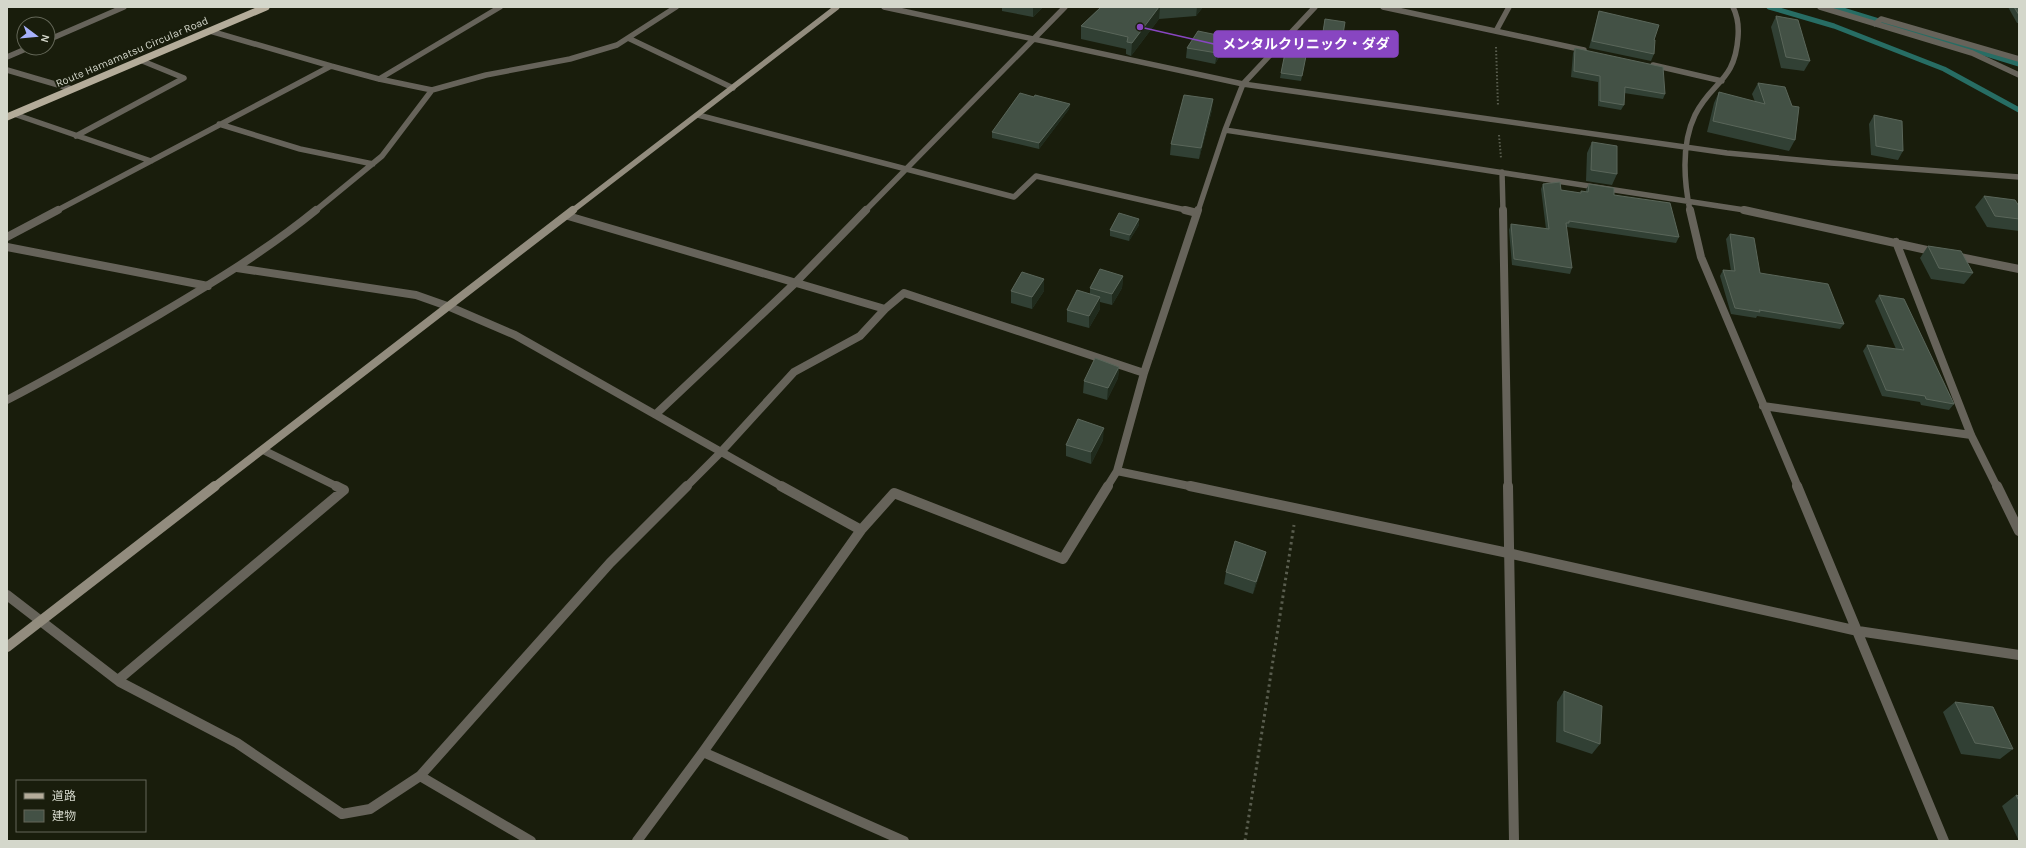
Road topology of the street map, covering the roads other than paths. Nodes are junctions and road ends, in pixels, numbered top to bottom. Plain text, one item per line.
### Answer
1 (124, 7) edge
2 (266, 7) edge
3 (500, 7) edge
4 (676, 7) edge
5 (837, 7) edge
6 (884, 7) edge
7 (1065, 7) edge
8 (1315, 7) edge
9 (1383, 7) edge
10 (1510, 7) edge
11 (1733, 7) edge
12 (1820, 7) edge
13 (1875, 23) junction
14 (210, 31) junction
15 (1496, 31) junction
16 (56, 37) edge
17 (628, 38) junction
18 (1034, 38) junction
19 (1588, 51) edge
20 (2019, 59) edge
21 (140, 60) junction
22 (1648, 64) edge
23 (331, 66) junction
24 (7, 70) edge
25 (2019, 75) edge
26 (380, 79) junction
27 (1722, 81) junction
28 (1243, 84) junction
29 (733, 88) junction
30 (72, 89) junction
31 (432, 90) junction
32 (10, 115) edge
33 (698, 115) junction
34 (220, 124) junction
35 (1225, 130) junction
36 (76, 136) junction
37 (1686, 147) junction
38 (150, 161) junction
39 (373, 164) junction
40 (907, 169) junction
41 (1502, 172) junction
42 (2019, 177) edge
43 (1687, 200) junction
44 (1197, 213) junction
45 (568, 216) junction
46 (7, 238) edge
47 (1896, 242) junction
48 (7, 247) edge
49 (237, 268) junction
50 (2019, 270) edge
51 (794, 284) junction
52 (208, 286) junction
53 (450, 307) junction
54 (885, 309) junction
55 (1144, 373) junction
56 (7, 400) edge
57 (1763, 406) junction
58 (656, 414) junction
59 (1971, 435) junction
60 (263, 450) junction
61 (720, 453) junction
62 (1117, 471) junction
63 (2018, 529) edge
64 (861, 530) junction
65 (1508, 553) junction
66 (7, 595) edge
67 (41, 620) junction
68 (1858, 631) junction
69 (7, 647) edge
70 (2019, 655) edge
71 (118, 680) junction
72 (703, 752) junction
73 (420, 776) junction
74 (531, 841) edge
75 (637, 841) edge
76 (904, 841) edge
77 (1514, 841) edge
78 (1944, 841) edge

1 - 16 street
2 - 14 main road, Route Hamamatsu Circular Road
3 - 26 street
4 - 17 street
5 - 29 street
6 - 18 street
7 - 18 street
8 - 28 street
9 - 15 street
10 - 15 street
11 - 27 street
12 - 13 street
13 - 20 street
13 - 25 street
14 - 21 main road, Route Hamamatsu Circular Road
14 - 23 street
15 - 19 street
17 - 29 street
17 - 31 street
18 - 28 street
18 - 40 street
21 - 30 main road, Route Hamamatsu Circular Road
21 - 36 street
22 - 27 street
23 - 26 street
23 - 34 street
24 - 30 street
26 - 31 street
27 - 37 street
28 - 35 street
28 - 37 street
29 - 33 street
30 - 32 main road, Route Hamamatsu Circular Road
31 - 39 street
32 - 36 street
33 - 40 street
33 - 45 street
34 - 38 street
34 - 39 street
35 - 41 street
35 - 44 street
36 - 38 street
37 - 42 street
37 - 43 street
38 - 46 street
39 - 49 street
40 - 44 street
40 - 51 street
41 - 43 street
41 - 65 street
43 - 47 street
43 - 57 street
44 - 55 street
45 - 51 street
45 - 53 street
47 - 50 street
47 - 59 street
48 - 52 street
49 - 52 street
49 - 53 street
51 - 54 street
51 - 58 street
52 - 56 street
53 - 58 street
53 - 60 street
54 - 55 street
54 - 61 street
55 - 62 street
57 - 59 street
57 - 68 street
58 - 61 street
59 - 63 street
60 - 67 street
60 - 71 street
61 - 64 street
61 - 73 street
62 - 64 street
62 - 65 street
64 - 72 street
65 - 68 street
65 - 77 street
66 - 67 street
67 - 69 street
67 - 71 street
68 - 70 street
68 - 78 street
71 - 73 street
72 - 75 street
72 - 76 street
73 - 74 street

